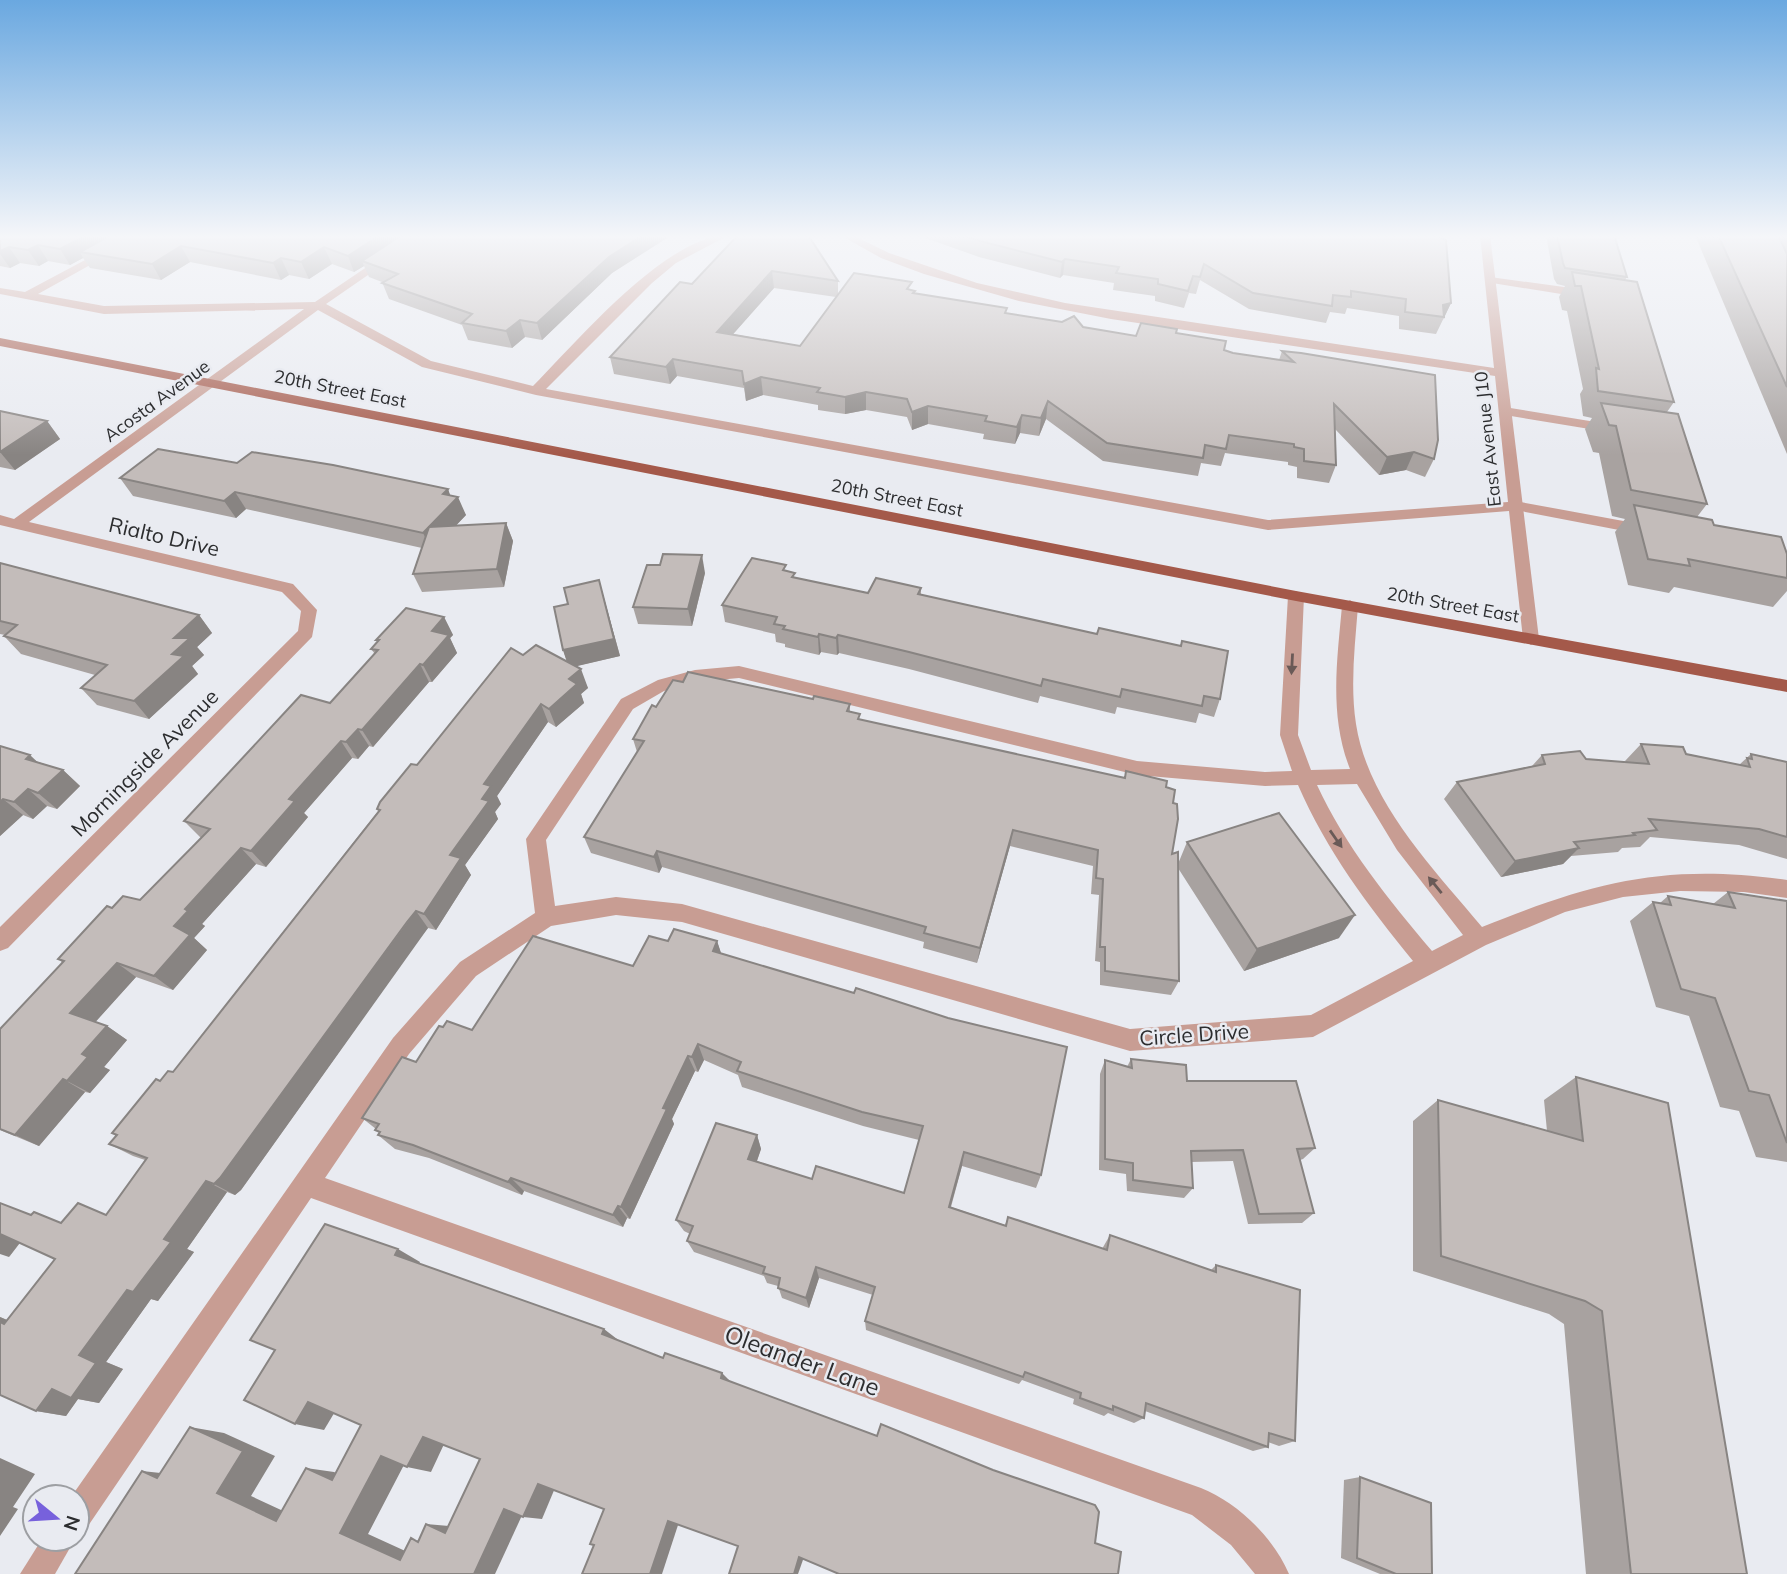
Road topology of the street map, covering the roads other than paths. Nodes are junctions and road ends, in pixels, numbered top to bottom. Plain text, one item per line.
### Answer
1 (95, 308) edge
2 (170, 308) edge
3 (313, 308) edge
4 (324, 308) edge
5 (618, 308) edge
6 (1077, 308) edge
7 (1493, 308) edge
8 (0, 342) edge
9 (1500, 373) junction
10 (212, 384) junction
11 (536, 391) junction
12 (1504, 411) junction
13 (1633, 432) edge
14 (1515, 506) junction
15 (0, 520) edge
16 (17, 524) junction
17 (1662, 533) edge
18 (1296, 596) junction
19 (1350, 606) junction
20 (309, 610) joint
21 (1531, 639) junction
22 (1787, 686) edge
23 (1364, 776) junction
24 (1305, 779) junction
25 (1787, 889) edge
26 (546, 917) junction
27 (1478, 938) junction
28 (0, 942) edge
29 (1430, 965) junction
30 (307, 1184) junction
31 (91, 1495) edge
32 (50, 1553) edge
33 (36, 1574) edge
34 (1273, 1574) edge

1 - 2 street
3 - 10 street, Acosta Avenue
4 - 11 street
5 - 11 street
6 - 9 street
7 - 9 street, East Avenue J10
8 - 10 main road, 20th Street East
9 - 12 street, East Avenue J10
10 - 16 street, Acosta Avenue
10 - 18 main road, 20th Street East
11 - 14 street
12 - 13 street
12 - 14 street, East Avenue J10
14 - 17 street
14 - 21 street, East Avenue J10
15 - 16 street, Rialto Drive
16 - 20 street, Rialto Drive
18 - 19 main road, 20th Street East
18 -> 24 street
19 - 21 main road, 20th Street East
19 - 23 street
20 - 28 street, Morningside Avenue
21 - 22 main road, 20th Street East
23 - 24 street
27 -> 23 street
24 - 26 street
24 -> 29 street
25 - 27 street, Circle Drive
26 - 29 street, Circle Drive
26 - 30 street
27 - 29 street, Circle Drive
30 - 31 street
30 - 34 street, Oleander Lane
32 - 33 street

